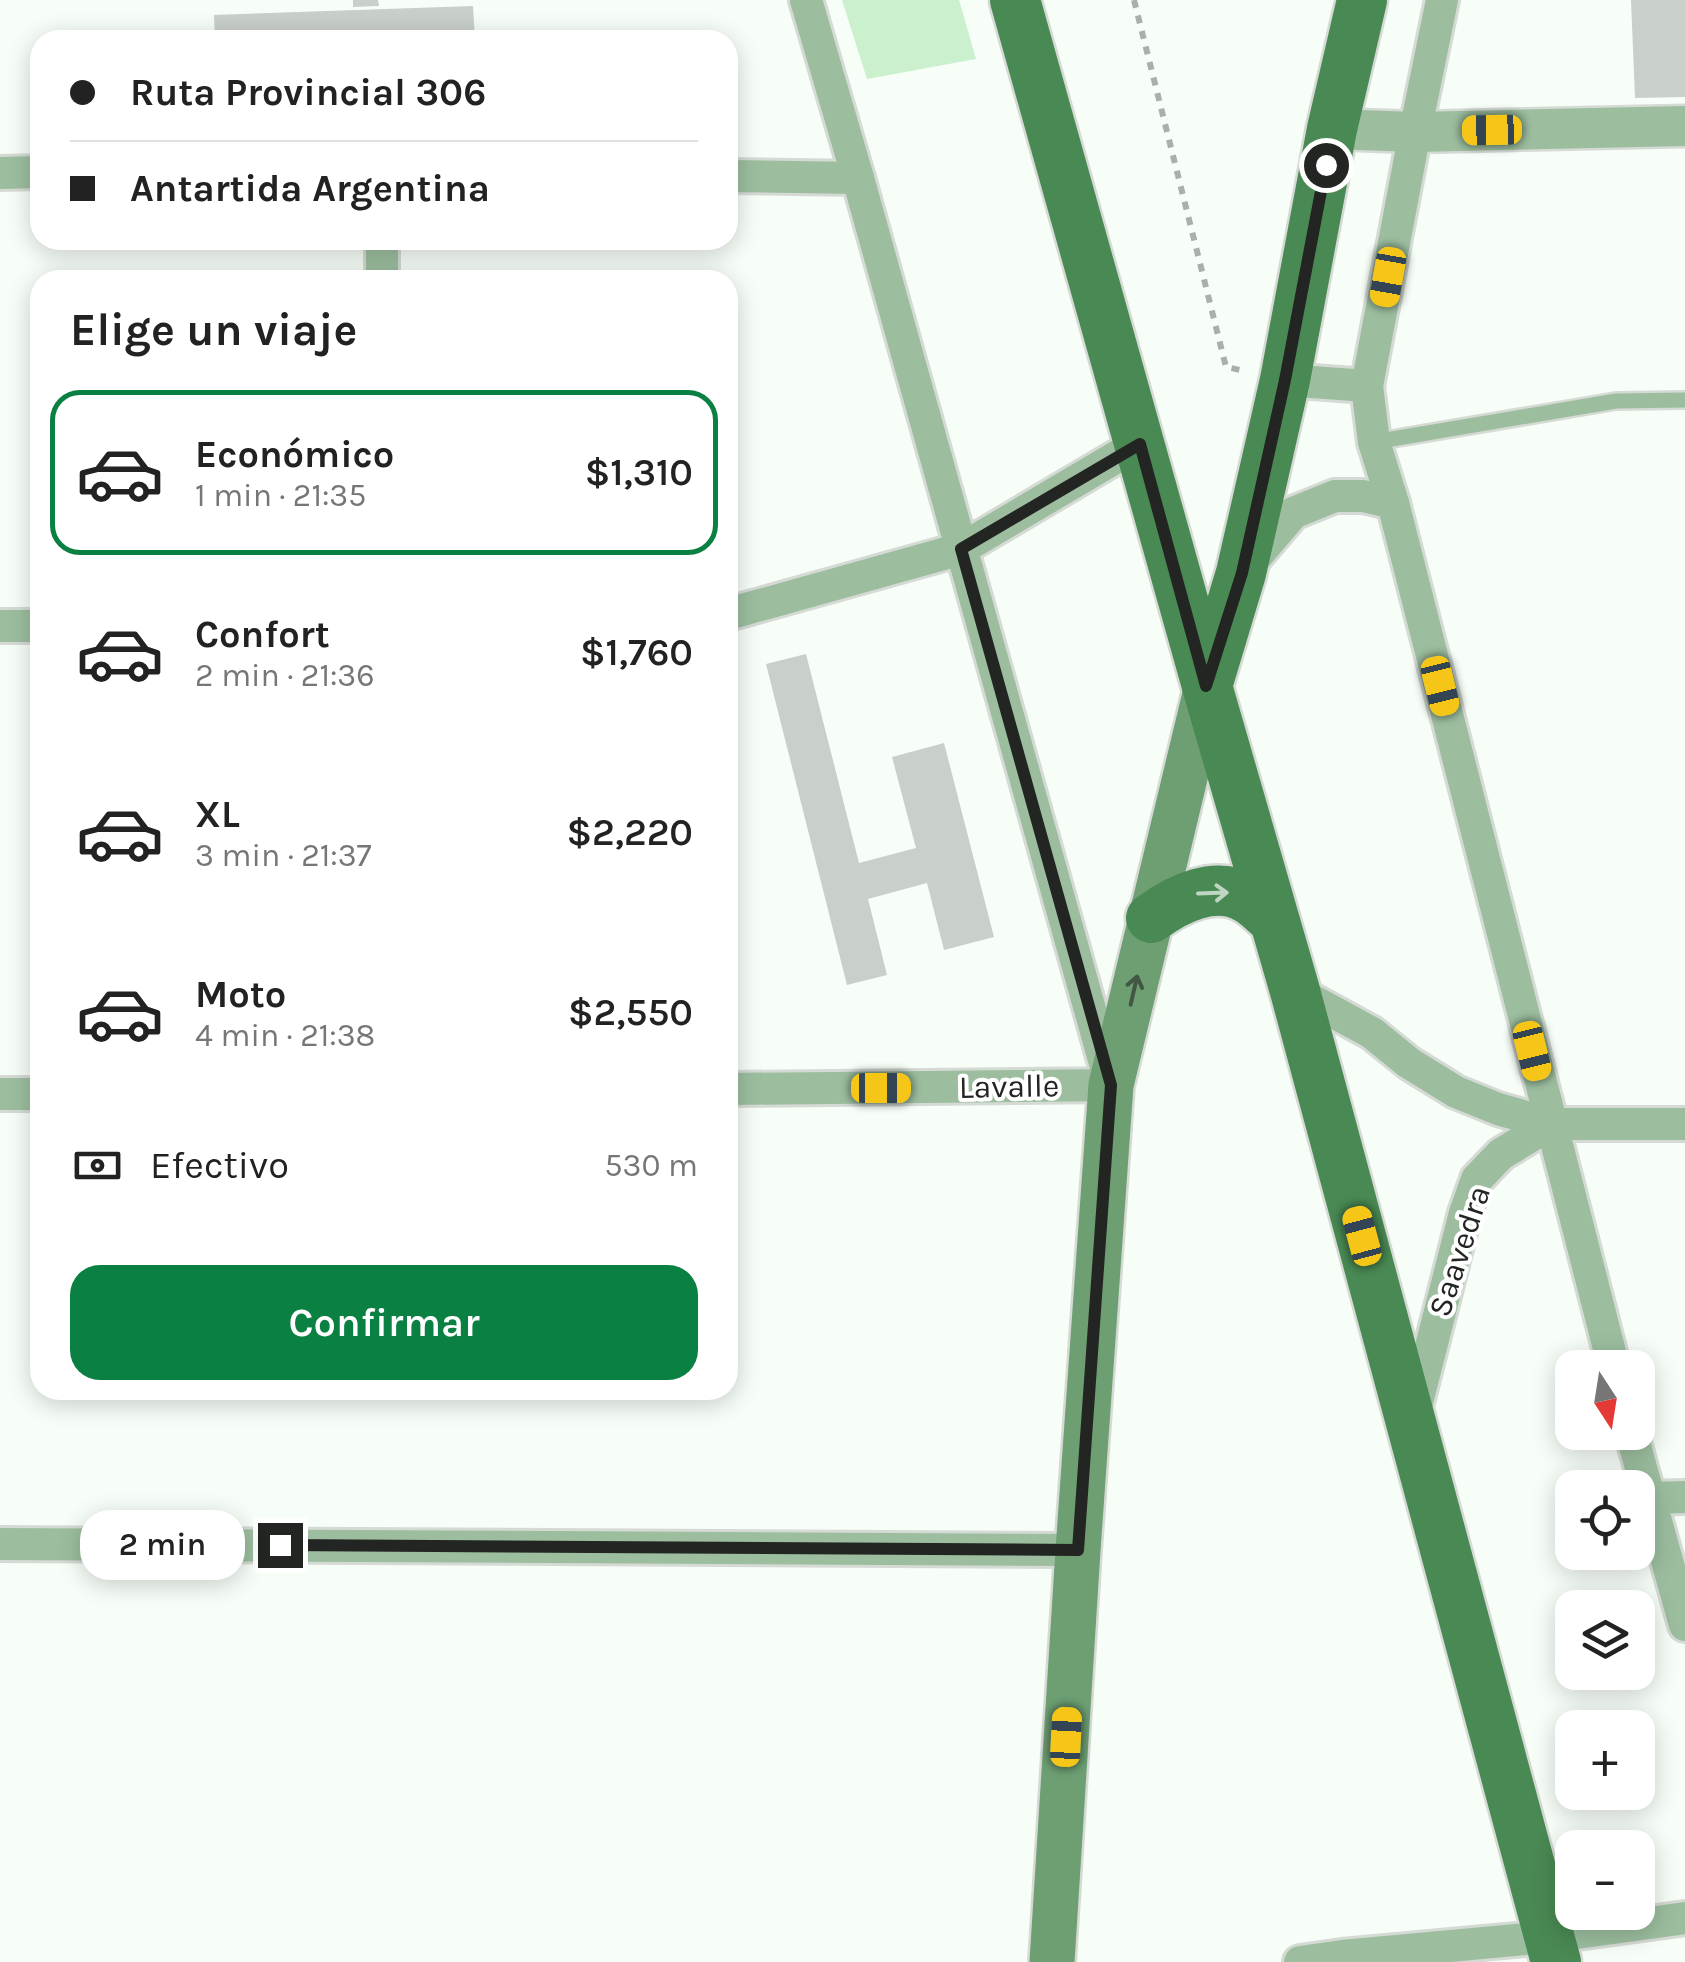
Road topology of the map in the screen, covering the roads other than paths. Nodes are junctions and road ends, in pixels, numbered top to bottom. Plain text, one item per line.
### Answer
1 (806, 0) edge
2 (1016, 0) edge
3 (1362, 0) edge
4 (1442, 0) edge
5 (1685, 126) edge
6 (1332, 130) junction
7 (1415, 132) junction
8 (0, 172) edge
9 (30, 172) edge
10 (738, 176) edge
11 (858, 178) junction
12 (1285, 380) junction
13 (1368, 386) junction
14 (1685, 400) edge
15 (1374, 442) junction
16 (1140, 444) junction
17 (1393, 503) junction
18 (961, 549) junction
19 (1242, 573) junction
20 (738, 611) edge
21 (0, 626) edge
22 (30, 626) edge
23 (1206, 686) junction
24 (1151, 918) junction
25 (1273, 919) junction
26 (1295, 990) junction
27 (1111, 1085) junction
28 (738, 1089) edge
29 (0, 1094) edge
30 (30, 1094) edge
31 (1550, 1124) junction
32 (1685, 1124) edge
33 (1609, 1350) edge
34 (1412, 1424) junction
35 (1685, 1497) edge
36 (1655, 1498) edge
37 (1655, 1522) edge
38 (0, 1544) edge
39 (1078, 1550) junction
40 (1685, 1625) edge
41 (1685, 1918) edge
42 (1552, 1949) edge
43 (1343, 1959) edge
44 (1052, 1962) edge
45 (1300, 1962) edge

1 - 11 street
2 - 16 main road
3 - 6 main road
4 - 7 street
5 - 7 street
6 - 7 street
6 - 12 main road
7 - 13 street
8 - 9 street
10 - 11 street
11 - 18 street
12 - 13 street
12 - 19 main road
13 - 15 street
14 - 15 lane
15 - 17 street
16 - 18 street
16 - 23 main road
17 - 19 street
17 - 31 street
18 - 20 street
18 - 27 street
19 - 23 main road
21 - 22 street
23 - 24 main road
23 - 25 main road
24 -> 25 main road
27 -> 24 main road
25 - 26 main road
26 - 31 street
26 - 34 main road
27 - 28 street, Lavalle
27 - 39 main road
29 - 30 street
31 - 32 street
31 - 33 street
31 - 34 street, Saavedra
34 - 42 main road
35 - 36 street
37 - 40 street
38 - 39 street
39 - 44 main road
41 - 42 street
42 - 43 street
43 - 45 street

